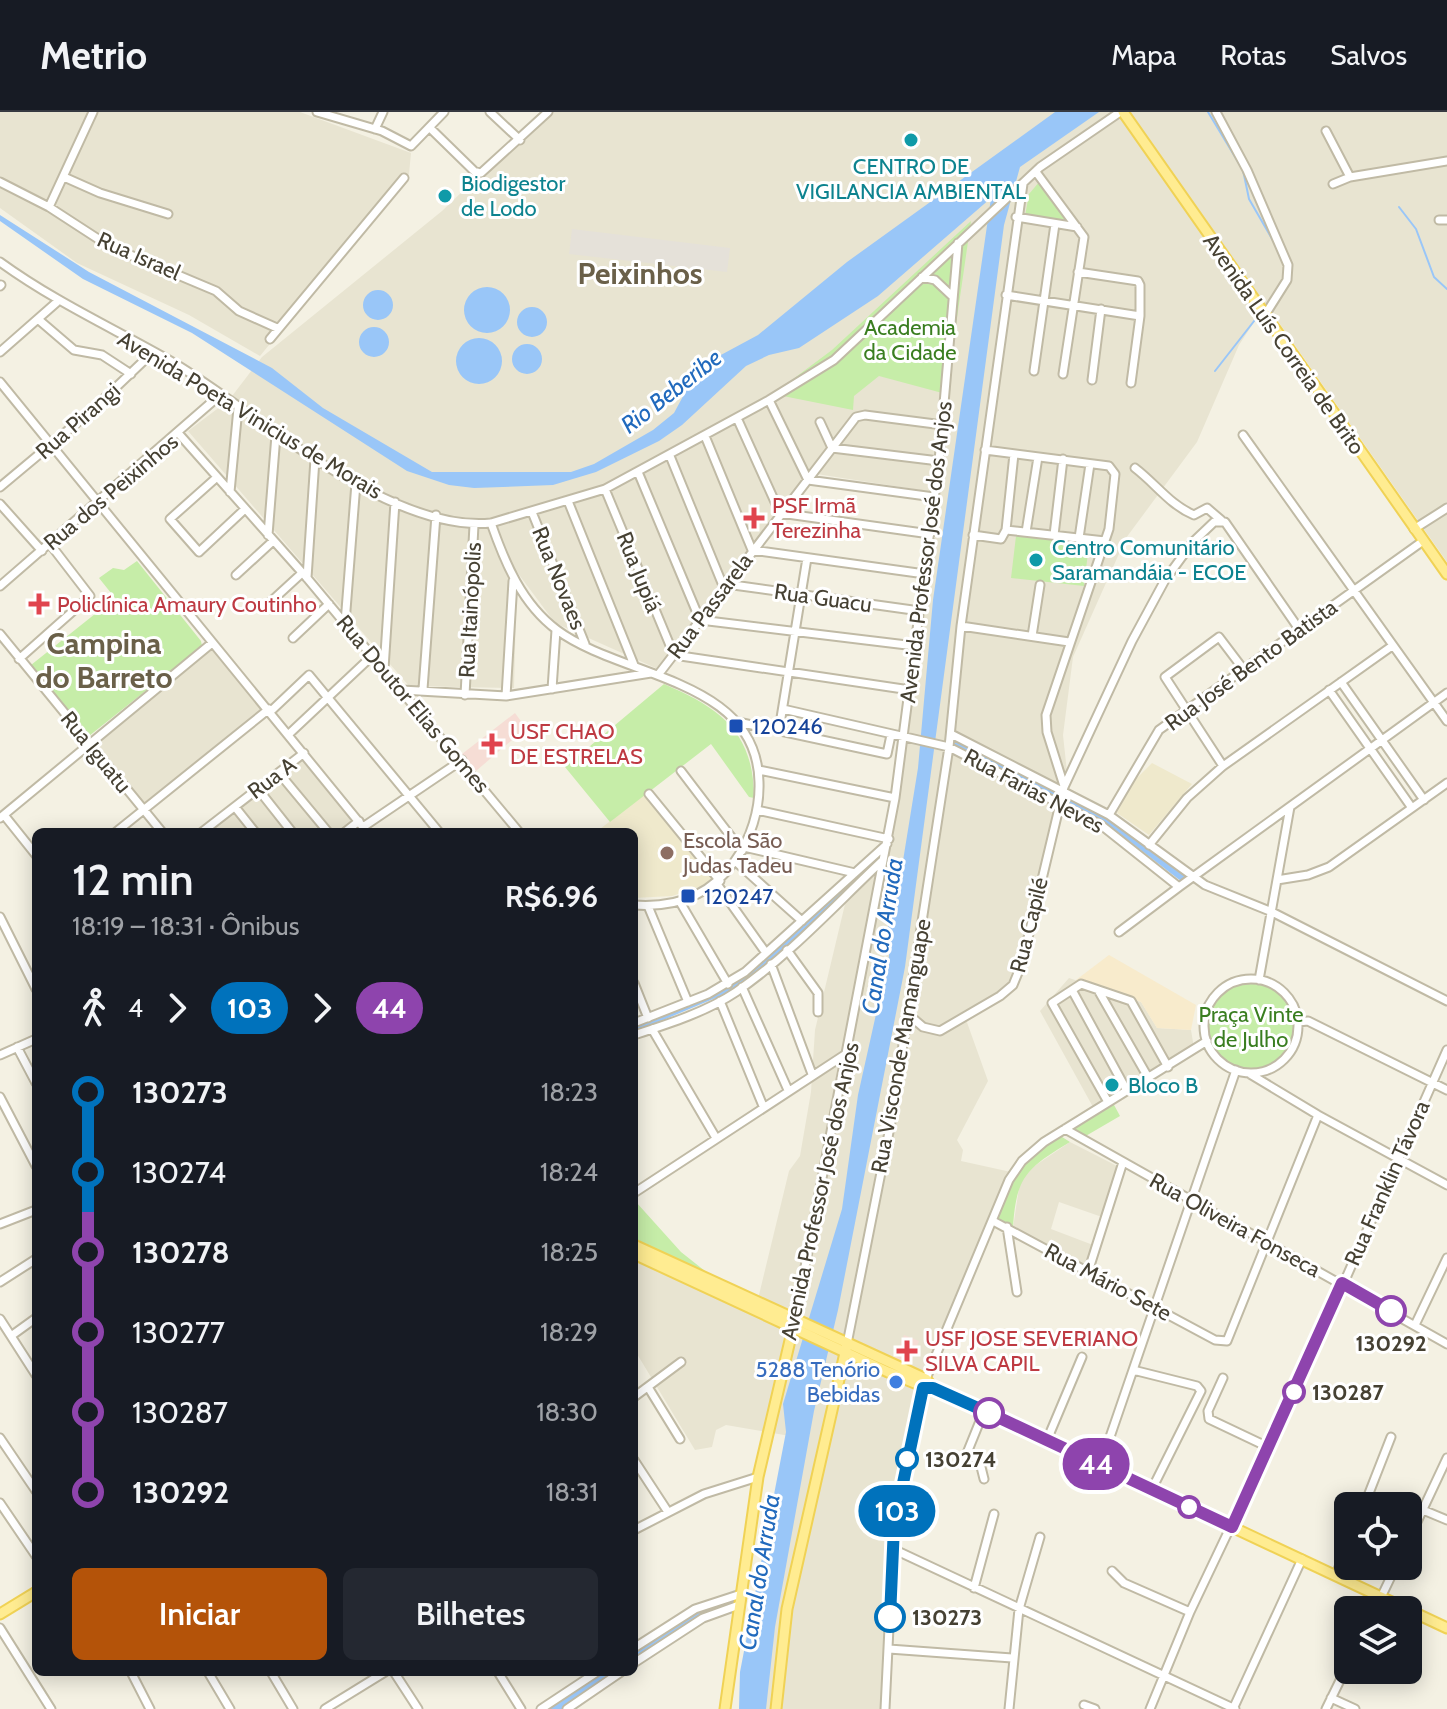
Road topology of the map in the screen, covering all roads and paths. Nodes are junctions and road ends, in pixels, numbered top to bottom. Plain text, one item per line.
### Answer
1 (93, 112) edge
2 (317, 112) edge
3 (383, 112) edge
4 (444, 112) edge
5 (490, 112) edge
6 (548, 112) edge
7 (1121, 112) edge
8 (1216, 112) edge
9 (430, 128) junction
10 (375, 129) junction
11 (1326, 131) dead end
12 (520, 140) junction
13 (1447, 161) edge
14 (1036, 172) junction
15 (64, 177) junction
16 (1350, 177) junction
17 (404, 178) dead end
18 (0, 182) edge
19 (1023, 183) junction
20 (1333, 184) dead end
21 (49, 207) junction
22 (168, 214) dead end
23 (1016, 217) junction
24 (1055, 224) junction
25 (1077, 227) junction
26 (961, 241) junction
27 (0, 262) edge
28 (1078, 272) junction
29 (922, 277) junction
30 (1006, 295) junction
31 (952, 296) junction
32 (1044, 300) junction
33 (57, 302) junction
34 (1073, 304) junction
35 (1101, 309) junction
36 (1265, 315) junction
37 (1140, 316) junction
38 (39, 320) junction
39 (277, 328) junction
40 (270, 339) dead end
41 (0, 352) edge
42 (153, 352) junction
43 (1034, 371) dead end
44 (131, 374) junction
45 (1063, 374) dead end
46 (1092, 380) dead end
47 (0, 382) edge
48 (1131, 383) dead end
49 (220, 395) junction
50 (769, 400) junction
51 (238, 408) junction
52 (737, 418) junction
53 (820, 422) dead end
54 (943, 425) junction
55 (179, 434) junction
56 (276, 435) junction
57 (1243, 435) dead end
58 (705, 436) junction
59 (50, 446) junction
60 (832, 448) junction
61 (985, 450) junction
62 (1014, 454) junction
63 (670, 456) junction
64 (1038, 457) junction
65 (315, 459) junction
66 (1063, 459) junction
67 (939, 461) junction
68 (1090, 464) junction
69 (1135, 468) dead end
70 (638, 472) junction
71 (216, 478) junction
72 (808, 480) junction
73 (356, 483) junction
74 (0, 487) edge
75 (605, 489) junction
76 (230, 492) junction
77 (934, 497) junction
78 (568, 501) junction
79 (395, 502) junction
80 (0, 504) edge
81 (99, 504) junction
82 (1447, 508) edge
83 (245, 509) junction
84 (532, 512) junction
85 (780, 513) junction
86 (436, 515) junction
87 (1223, 521) junction
88 (491, 523) junction
89 (474, 525) junction
90 (1414, 529) junction
91 (1006, 530) junction
92 (1026, 532) junction
93 (930, 534) junction
94 (973, 535) junction
95 (1054, 535) junction
96 (270, 538) junction
97 (1079, 538) junction
98 (1105, 541) junction
99 (1423, 541) junction
100 (50, 544) junction
101 (752, 550) junction
102 (42, 551) junction
103 (807, 558) junction
104 (925, 574) junction
105 (1447, 574) edge
106 (236, 575) dead end
107 (304, 576) junction
108 (513, 581) junction
109 (1040, 585) dead end
110 (0, 586) edge
111 (725, 586) junction
112 (1354, 590) junction
113 (800, 596) junction
114 (329, 604) junction
115 (265, 607) dead end
116 (920, 611) junction
117 (700, 620) junction
118 (345, 623) junction
119 (961, 626) junction
120 (1299, 629) junction
121 (556, 630) junction
122 (796, 633) junction
123 (0, 634) edge
124 (1032, 636) junction
125 (293, 638) dead end
126 (1069, 642) junction
127 (212, 643) junction
128 (585, 644) junction
129 (915, 646) junction
130 (1392, 646) junction
131 (674, 655) junction
132 (372, 656) junction
133 (19, 659) junction
134 (634, 665) junction
135 (384, 669) junction
136 (1244, 670) junction
137 (789, 671) junction
138 (655, 674) junction
139 (1341, 682) junction
140 (423, 689) junction
141 (552, 689) junction
142 (402, 690) junction
143 (910, 690) junction
144 (1329, 690) junction
145 (1447, 693) edge
146 (329, 695) junction
147 (465, 695) junction
148 (506, 696) junction
149 (1434, 702) junction
150 (783, 709) junction
151 (270, 710) junction
152 (1185, 711) junction
153 (1447, 721) edge
154 (738, 722) junction
155 (779, 730) junction
156 (289, 734) junction
157 (951, 734) junction
158 (891, 735) junction
159 (907, 738) junction
160 (1382, 741) junction
161 (89, 744) junction
162 (945, 746) junction
163 (1370, 749) junction
164 (304, 753) junction
165 (462, 760) junction
166 (1223, 766) junction
167 (759, 770) junction
168 (681, 771) dead end
169 (279, 773) junction
170 (1447, 783) edge
171 (258, 789) junction
172 (649, 794) dead end
173 (409, 795) junction
174 (1062, 795) junction
175 (895, 798) junction
176 (1424, 800) junction
177 (235, 807) junction
178 (1290, 807) junction
179 (1412, 808) junction
180 (143, 810) junction
181 (757, 810) junction
182 (1109, 815) junction
183 (2, 817) edge
184 (213, 823) junction
185 (363, 827) edge
186 (121, 828) edge
187 (159, 828) edge
188 (207, 828) edge
189 (217, 828) edge
190 (252, 828) edge
191 (289, 828) edge
192 (325, 828) edge
193 (436, 828) edge
194 (516, 828) edge
195 (888, 842) junction
196 (1149, 845) junction
197 (743, 849) junction
198 (32, 851) edge
199 (885, 859) junction
200 (735, 861) junction
201 (855, 873) junction
202 (1192, 877) junction
203 (1277, 880) junction
204 (718, 882) junction
205 (1179, 887) junction
206 (680, 902) junction
207 (638, 905) edge
208 (648, 906) junction
209 (1272, 912) junction
210 (0, 917) edge
211 (802, 921) junction
212 (1119, 932) dead end
213 (787, 950) junction
214 (766, 953) junction
215 (771, 964) junction
216 (1259, 980) junction
217 (32, 981) edge
218 (728, 984) junction
219 (742, 987) junction
220 (1072, 990) junction
221 (1098, 990) junction
222 (638, 993) edge
223 (720, 1001) junction
224 (1447, 1001) edge
225 (688, 1002) junction
226 (818, 1012) dead end
227 (908, 1014) junction
228 (648, 1018) junction
229 (638, 1022) edge
230 (1298, 1022) junction
231 (652, 1029) junction
232 (638, 1034) edge
233 (32, 1041) edge
234 (1207, 1041) junction
235 (17, 1047) junction
236 (1447, 1050) edge
237 (849, 1052) junction
238 (0, 1055) edge
239 (1168, 1067) junction
240 (1236, 1070) junction
241 (1248, 1073) junction
242 (812, 1074) junction
243 (32, 1075) edge
244 (1149, 1079) junction
245 (1432, 1082) junction
246 (788, 1090) junction
247 (1447, 1090) edge
248 (1127, 1091) junction
249 (0, 1097) edge
250 (1108, 1102) junction
251 (763, 1106) junction
252 (1318, 1115) junction
253 (1065, 1129) junction
254 (716, 1138) junction
255 (32, 1158) edge
256 (1399, 1158) junction
257 (1123, 1162) junction
258 (1447, 1185) edge
259 (638, 1190) edge
260 (1193, 1202) junction
261 (32, 1212) edge
262 (993, 1221) junction
263 (0, 1224) edge
264 (1007, 1227) junction
265 (1264, 1243) junction
266 (638, 1247) edge
267 (638, 1256) edge
268 (1447, 1258) edge
269 (32, 1262) edge
270 (1088, 1272) junction
271 (0, 1282) edge
272 (1342, 1283) junction
273 (1017, 1292) dead end
274 (1154, 1308) junction
275 (0, 1319) edge
276 (32, 1321) edge
277 (797, 1324) junction
278 (1415, 1325) junction
279 (11, 1336) junction
280 (1447, 1344) edge
281 (841, 1345) junction
282 (1082, 1357) dead end
283 (681, 1362) dead end
284 (32, 1369) edge
285 (1133, 1370) junction
286 (1223, 1378) dead end
287 (927, 1385) junction
288 (648, 1387) junction
289 (638, 1394) edge
290 (984, 1411) junction
291 (1391, 1437) dead end
292 (0, 1438) edge
293 (680, 1439) dead end
294 (1047, 1440) junction
295 (1268, 1447) junction
296 (1447, 1458) edge
297 (638, 1466) edge
298 (1100, 1466) junction
299 (1445, 1468) edge
300 (758, 1477) junction
301 (984, 1479) dead end
302 (32, 1485) edge
303 (1151, 1491) junction
304 (1369, 1492) edge
305 (0, 1503) edge
306 (1423, 1510) joint
307 (668, 1512) junction
308 (994, 1514) dead end
309 (1447, 1520) edge
310 (1232, 1527) junction
311 (638, 1528) edge
312 (1040, 1537) dead end
313 (893, 1549) junction
314 (32, 1550) edge
315 (1302, 1559) junction
316 (1112, 1571) dead end
317 (1334, 1574) edge
318 (1347, 1580) edge
319 (1389, 1580) edge
320 (974, 1588) junction
321 (32, 1594) edge
322 (741, 1594) junction
323 (1382, 1596) joint
324 (739, 1605) junction
325 (1019, 1609) junction
326 (1190, 1612) junction
327 (0, 1614) edge
328 (1422, 1616) edge
329 (0, 1628) edge
330 (1447, 1628) edge
331 (638, 1645) edge
332 (889, 1649) junction
333 (1012, 1658) junction
334 (638, 1660) edge
335 (133, 1676) edge
336 (210, 1676) edge
337 (273, 1676) edge
338 (379, 1676) edge
339 (397, 1676) edge
340 (500, 1676) edge
341 (591, 1676) edge
342 (615, 1676) edge
343 (1162, 1676) junction
344 (1338, 1684) edge
345 (1331, 1698) junction
346 (1084, 1705) dead end
347 (51, 1709) edge
348 (150, 1709) edge
349 (230, 1709) edge
350 (293, 1709) edge
351 (325, 1709) edge
352 (418, 1709) edge
353 (521, 1709) edge
354 (541, 1709) edge
355 (567, 1709) edge
356 (725, 1709) edge
357 (776, 1709) edge
358 (885, 1709) edge
359 (1009, 1709) edge
360 (1095, 1709) edge
361 (1150, 1709) edge
362 (1234, 1709) edge
363 (1326, 1709) edge
364 (1355, 1709) edge

1 - 15 street
2 - 10 street
3 - 10 street
4 - 9 street
5 - 12 street
6 - 12 street
7 - 14 street
7 - 36 main road, Avenida Luís Correia de Brito
8 - 36 street
9 - 10 street
9 - 12 street
11 - 16 street
13 - 16 street
14 - 19 street
14 - 25 street
15 - 21 street
15 - 22 street
16 - 20 street
17 - 39 street
18 - 21 street, Rua Israel
19 - 23 street, Avenida Professor José dos Anjos
19 - 26 street, Avenida Poeta Vinicius de Morais
21 - 39 street, Rua Israel
23 - 24 street
23 - 30 street, Avenida Professor José dos Anjos
24 - 25 street
24 - 32 street
25 - 28 street
26 - 29 street, Avenida Poeta Vinicius de Morais
26 - 31 street, Avenida Professor José dos Anjos
27 - 33 street, Avenida Poeta Vinicius de Morais
28 - 34 street
28 - 37 street
29 - 31 street
29 - 50 street, Avenida Poeta Vinicius de Morais
30 - 32 street
30 - 61 street, Avenida Professor José dos Anjos
31 - 54 street, Avenida Professor José dos Anjos
32 - 34 street
32 - 43 street
33 - 38 street
33 - 42 street, Avenida Poeta Vinicius de Morais
34 - 35 street
34 - 45 street
35 - 37 street
35 - 46 street
36 - 90 main road, Avenida Luís Correia de Brito
37 - 48 street
38 - 41 street
38 - 44 street
39 - 40 street
42 - 44 street, Rua Pirangi
42 - 49 street, Avenida Poeta Vinicius de Morais
44 - 59 street, Rua Pirangi
47 - 59 street
49 - 51 street, Avenida Poeta Vinicius de Morais
49 - 55 street, Rua dos Peixinhos
50 - 52 street, Avenida Poeta Vinicius de Morais
50 - 72 street
51 - 56 street, Avenida Poeta Vinicius de Morais
51 - 76 street
52 - 58 street, Avenida Poeta Vinicius de Morais
52 - 85 street
53 - 60 street
54 - 60 street, Rua Passarela
54 - 67 street, Avenida Professor José dos Anjos
55 - 71 street, Rua Doutor Elias Gomes
55 - 81 street, Rua dos Peixinhos
56 - 65 street, Avenida Poeta Vinicius de Morais
56 - 96 street
57 - 112 street
58 - 63 street, Avenida Poeta Vinicius de Morais
58 - 101 street
59 - 74 street, Rua Pirangi
59 - 81 street
60 - 67 street
60 - 72 street, Rua Passarela
61 - 62 street
61 - 94 street, Avenida Professor José dos Anjos
62 - 64 street
62 - 91 street
63 - 70 street, Avenida Poeta Vinicius de Morais
63 - 111 street
64 - 66 street
64 - 92 street
65 - 73 street, Avenida Poeta Vinicius de Morais
65 - 107 street
66 - 68 street
66 - 95 street
67 - 77 street, Avenida Professor José dos Anjos
68 - 97 street
68 - 98 street
69 - 87 street
70 - 75 street, Avenida Poeta Vinicius de Morais
70 - 117 street
71 - 76 street, Rua Doutor Elias Gomes
71 - 83 street
72 - 77 street
72 - 85 street, Rua Passarela
73 - 79 street, Avenida Poeta Vinicius de Morais
73 - 118 street
75 - 78 street, Avenida Poeta Vinicius de Morais
75 - 131 street, Rua Jupiá
76 - 83 street, Rua Doutor Elias Gomes
77 - 93 street, Avenida Professor José dos Anjos
78 - 84 street, Avenida Poeta Vinicius de Morais
78 - 134 street
79 - 86 street, Avenida Poeta Vinicius de Morais
79 - 135 street
80 - 102 street
81 - 100 street, Rua dos Peixinhos
81 - 127 street
82 - 90 street
83 - 96 street, Rua Doutor Elias Gomes
84 - 88 street, Avenida Poeta Vinicius de Morais
84 - 128 street, Rua Novaes
85 - 93 street
85 - 101 street, Rua Passarela
86 - 89 street, Avenida Poeta Vinicius de Morais
86 - 140 street
87 - 120 street
87 - 174 street
88 - 89 street, Avenida Poeta Vinicius de Morais
88 - 108 street
89 - 147 street, Rua Itainópolis
90 - 99 main road, Avenida Luís Correia de Brito
91 - 92 street
91 - 94 street
92 - 95 street
93 - 104 street, Avenida Professor José dos Anjos
94 - 119 street, Avenida Professor José dos Anjos
95 - 97 street
96 - 106 street
96 - 107 street, Rua Doutor Elias Gomes
97 - 98 street
98 - 126 street
99 - 105 main road, Avenida Luís Correia de Brito
99 - 112 street, Rua José Bento Batista
100 - 102 street, Rua dos Peixinhos
100 - 133 street
101 - 103 street
101 - 111 street, Rua Passarela
102 - 110 street, Rua dos Peixinhos
103 - 104 street
103 - 113 street
104 - 116 street, Avenida Professor José dos Anjos
107 - 114 street, Rua Doutor Elias Gomes
107 - 115 street
108 - 121 street
108 - 148 street
109 - 124 street
111 - 113 street, Rua Guacu
111 - 117 street, Rua Passarela
112 - 120 street, Rua José Bento Batista
112 - 130 street
113 - 116 street, Rua Guacu
113 - 122 street
114 - 118 street, Rua Doutor Elias Gomes
114 - 125 street
116 - 129 street, Avenida Professor José dos Anjos
117 - 122 street
117 - 131 street, Rua Passarela
118 - 132 street, Rua Doutor Elias Gomes
119 - 124 street
119 - 157 street, Avenida Professor José dos Anjos
120 - 136 street, Rua José Bento Batista
121 - 128 street
121 - 141 street
122 - 129 street
122 - 137 street
123 - 133 street, Rua Iguatu
124 - 126 street
126 - 174 street
127 - 151 street
127 - 161 street
128 - 134 street
129 - 143 street, Avenida Professor José dos Anjos
130 - 139 street
130 - 149 street
131 - 137 street
131 - 138 street, Rua Passarela
132 - 135 street, Rua Doutor Elias Gomes
132 - 146 street
133 - 161 street, Rua Iguatu
134 - 138 street
135 - 142 street, Rua Doutor Elias Gomes
136 - 152 street, Rua José Bento Batista
136 - 152 street
137 - 143 street
137 - 150 street
138 - 141 street
138 - 154 street
139 - 144 street
139 - 160 street
140 - 142 street
140 - 147 street
141 - 148 street
142 - 165 street, Rua Doutor Elias Gomes
143 - 159 street, Avenida Professor José dos Anjos
144 - 163 street
144 - 166 street
145 - 149 street
146 - 151 street
146 - 156 street
146 - 173 street
147 - 148 street
149 - 153 street
149 - 160 street
150 - 155 street
150 - 158 street, Rua Farias Neves
151 - 156 street
151 - 180 street
152 - 166 street
152 - 182 street, Rua José Bento Batista
154 - 155 street
154 - 167 street
155 - 158 street
156 - 164 street
157 - 162 street, Avenida Professor José dos Anjos
157 - 174 street, Rua Farias Neves
158 - 159 street, Rua Farias Neves
159 - 162 street, Rua Farias Neves
159 - 175 street, Avenida Professor José dos Anjos
160 - 163 street
160 - 176 street
161 - 180 street, Rua Iguatu
161 - 183 street
162 - 174 street, Rua Farias Neves
162 - 227 street, Rua Visconde Mamanguape
163 - 178 street
163 - 179 street
164 - 169 street, Rua A
164 - 185 street
165 - 173 street
165 - 194 street, Rua Doutor Elias Gomes
166 - 196 street
167 - 175 street
167 - 181 street
168 - 197 street
169 - 171 street, Rua A
169 - 192 street
170 - 176 street
171 - 177 street, Rua A
171 - 191 street
172 - 204 street
173 - 185 street
173 - 193 street
174 - 182 street, Rua Farias Neves
174 - 205 street, Rua Farias Neves
174 - 227 street, Rua Capilé
175 - 195 street, Avenida Professor José dos Anjos
176 - 179 street
177 - 184 street, Rua A
177 - 190 street
178 - 202 street
178 - 203 street
179 - 203 street
180 - 186 street
180 - 187 street, Rua Iguatu
181 - 195 street
181 - 197 street
182 - 196 street, Rua Farias Neves
183 - 198 street
184 - 188 street, Rua A
184 - 189 street
195 - 199 street, Avenida Professor José dos Anjos
195 - 201 street
196 - 202 street, Rua Farias Neves
197 - 200 street
197 - 201 street
199 - 213 street
199 - 237 street, Avenida Professor José dos Anjos
200 - 204 street
200 - 211 street
201 - 211 street
202 - 205 street
202 - 209 street, Rua Farias Neves
203 - 209 street
204 - 206 street
204 - 214 street
205 - 212 street
206 - 208 street
206 - 218 street
207 - 208 street
208 - 225 street
209 - 216 street
209 - 224 street, Rua Farias Neves
210 - 217 street
211 - 214 street
213 - 215 street
213 - 226 street
214 - 218 street
215 - 219 street
215 - 242 street
216 - 230 street
216 - 234 street
218 - 225 street
219 - 223 street
219 - 246 street
220 - 221 street
220 - 248 street
220 - 250 street
221 - 239 street
221 - 244 street
222 - 228 street
223 - 231 street
223 - 251 street
225 - 228 street
227 - 281 street, Rua Visconde Mamanguape
228 - 229 street
230 - 241 street
230 - 245 street
231 - 232 street
231 - 254 street
233 - 235 street
234 - 239 street
234 - 240 street
235 - 238 street
235 - 243 street
236 - 245 street, Rua Franklin Távora
237 - 242 street
237 - 277 street, Avenida Professor José dos Anjos
239 - 244 street
240 - 241 street
240 - 260 street
241 - 252 street
242 - 246 street
244 - 248 street
245 - 247 street
245 - 256 street, Rua Franklin Távora
246 - 251 street
248 - 250 street
249 - 255 street
250 - 253 street
251 - 254 street
252 - 256 street
252 - 265 street
253 - 257 street, Rua Oliveira Fonseca
253 - 262 street
254 - 259 street
256 - 258 street
256 - 272 street, Rua Franklin Távora
257 - 260 street, Rua Oliveira Fonseca
257 - 270 street
260 - 265 street, Rua Oliveira Fonseca
260 - 274 street
261 - 263 street
262 - 264 street, Rua Mário Sete
262 - 287 street
264 - 270 street, Rua Mário Sete
264 - 273 street
265 - 272 street, Rua Oliveira Fonseca
265 - 274 street, Rua Mário Sete
266 - 277 main road
267 - 277 main road
268 - 278 street
269 - 271 street
270 - 274 street, Rua Mário Sete
272 - 278 street, Rua Oliveira Fonseca
272 - 295 street, Rua Franklin Távora
274 - 285 street
275 - 279 street
276 - 279 street
277 - 281 main road
277 - 300 main road, Avenida Professor José dos Anjos
278 - 280 street, Rua Oliveira Fonseca
279 - 284 street
281 - 287 main road
281 - 357 main road
282 - 294 street
283 - 288 street
285 - 298 street
285 - 303 street
286 - 295 street
287 - 290 main road
287 - 313 street
288 - 289 street
288 - 293 street
290 - 294 main road
290 - 301 street
291 - 304 street
292 - 302 street
294 - 298 main road
295 - 310 street, Rua Franklin Távora
296 - 299 street
297 - 307 street
298 - 303 main road
299 - 306 street
300 - 307 street
300 - 322 main road, Avenida Professor José dos Anjos
303 - 310 main road
305 - 314 street
306 - 309 street
307 - 311 street
308 - 320 street
310 - 315 main road
310 - 326 street, Rua Franklin Távora
312 - 325 street
313 - 320 street
313 - 332 street
315 - 317 main road
315 - 362 street
316 - 326 street
318 - 323 main road
319 - 323 street
320 - 325 street
321 - 327 main road
322 - 324 main road, Avenida Professor José dos Anjos
322 - 331 street
324 - 334 street
324 - 356 main road, Avenida Professor José dos Anjos
325 - 333 street
325 - 343 street
326 - 343 street, Rua Franklin Távora
328 - 330 main road
329 - 347 street
332 - 333 street
332 - 358 street
333 - 359 street
335 - 348 street
336 - 349 street
337 - 350 street
338 - 351 street
339 - 352 street
340 - 353 street
341 - 354 street
342 - 355 street
343 - 361 street, Rua Franklin Távora
343 - 362 street
344 - 345 street
345 - 363 street
345 - 364 street
346 - 360 street

